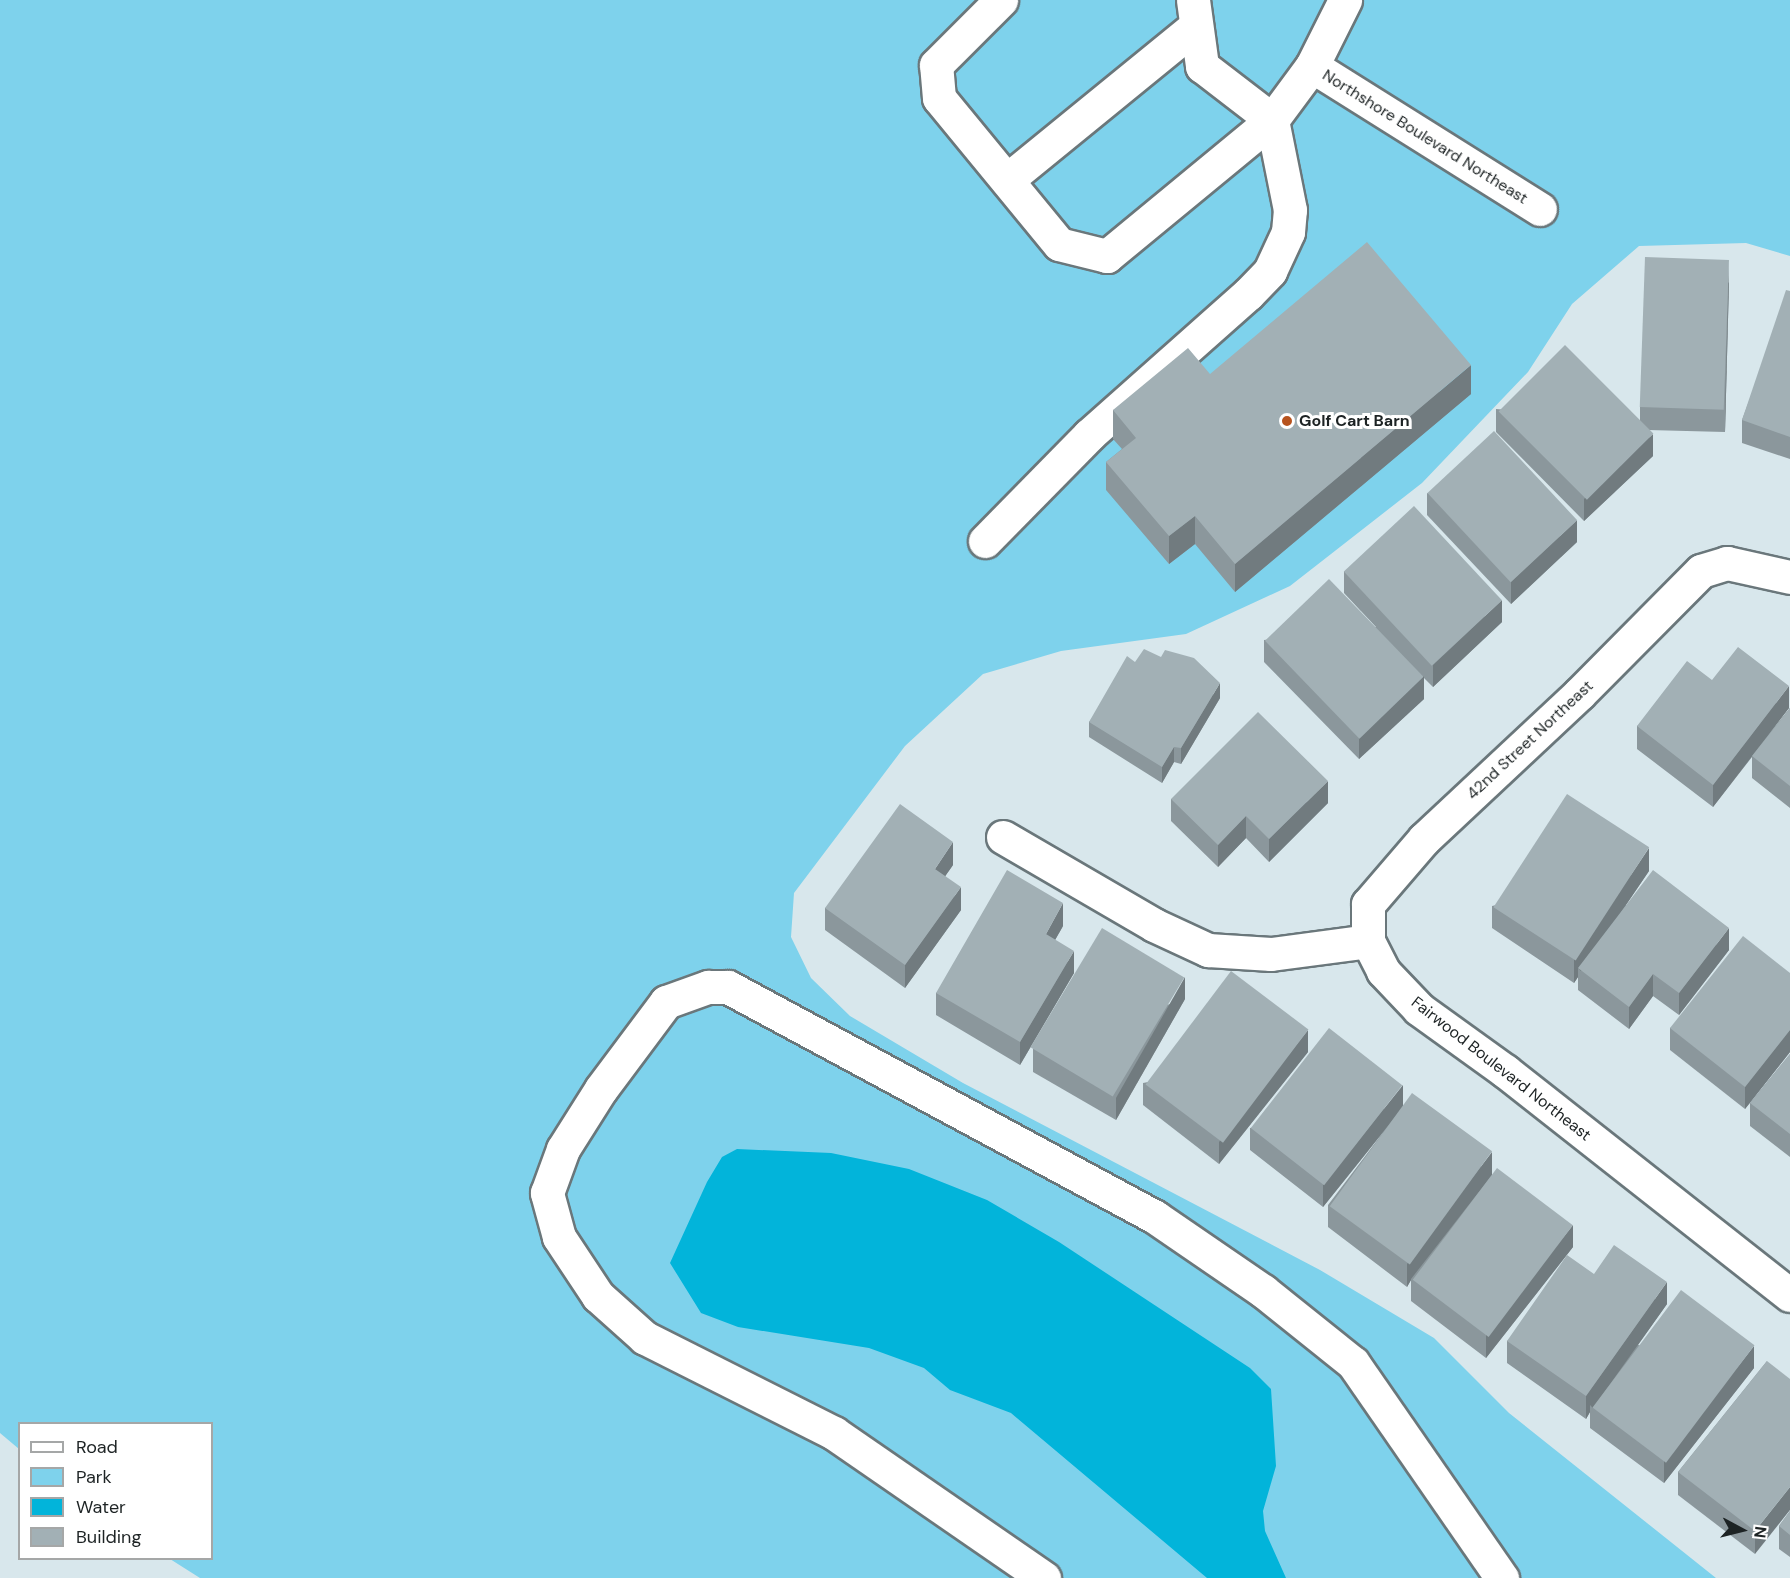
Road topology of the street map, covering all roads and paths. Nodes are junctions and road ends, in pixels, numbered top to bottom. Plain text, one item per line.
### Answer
1 (1001, 0) edge
2 (1345, 0) edge
3 (1195, 13) edge
4 (1312, 66) junction
5 (1272, 120) junction
6 (1007, 180) junction
7 (1540, 209) dead end
8 (985, 541) dead end
9 (1790, 577) edge
10 (1003, 837) dead end
11 (1368, 941) junction
12 (1790, 1294) edge
13 (1044, 1578) edge
14 (1502, 1578) edge

1 - 6 street
2 - 4 street, Northshore Boulevard Northeast
3 - 5 street
3 - 6 street
4 - 5 street
4 - 7 street, Northshore Boulevard Northeast
5 - 6 street
5 - 8 street
9 - 11 street, 42nd Street Northeast
10 - 11 street
11 - 12 street, Fairwood Boulevard Northeast
13 - 14 street

